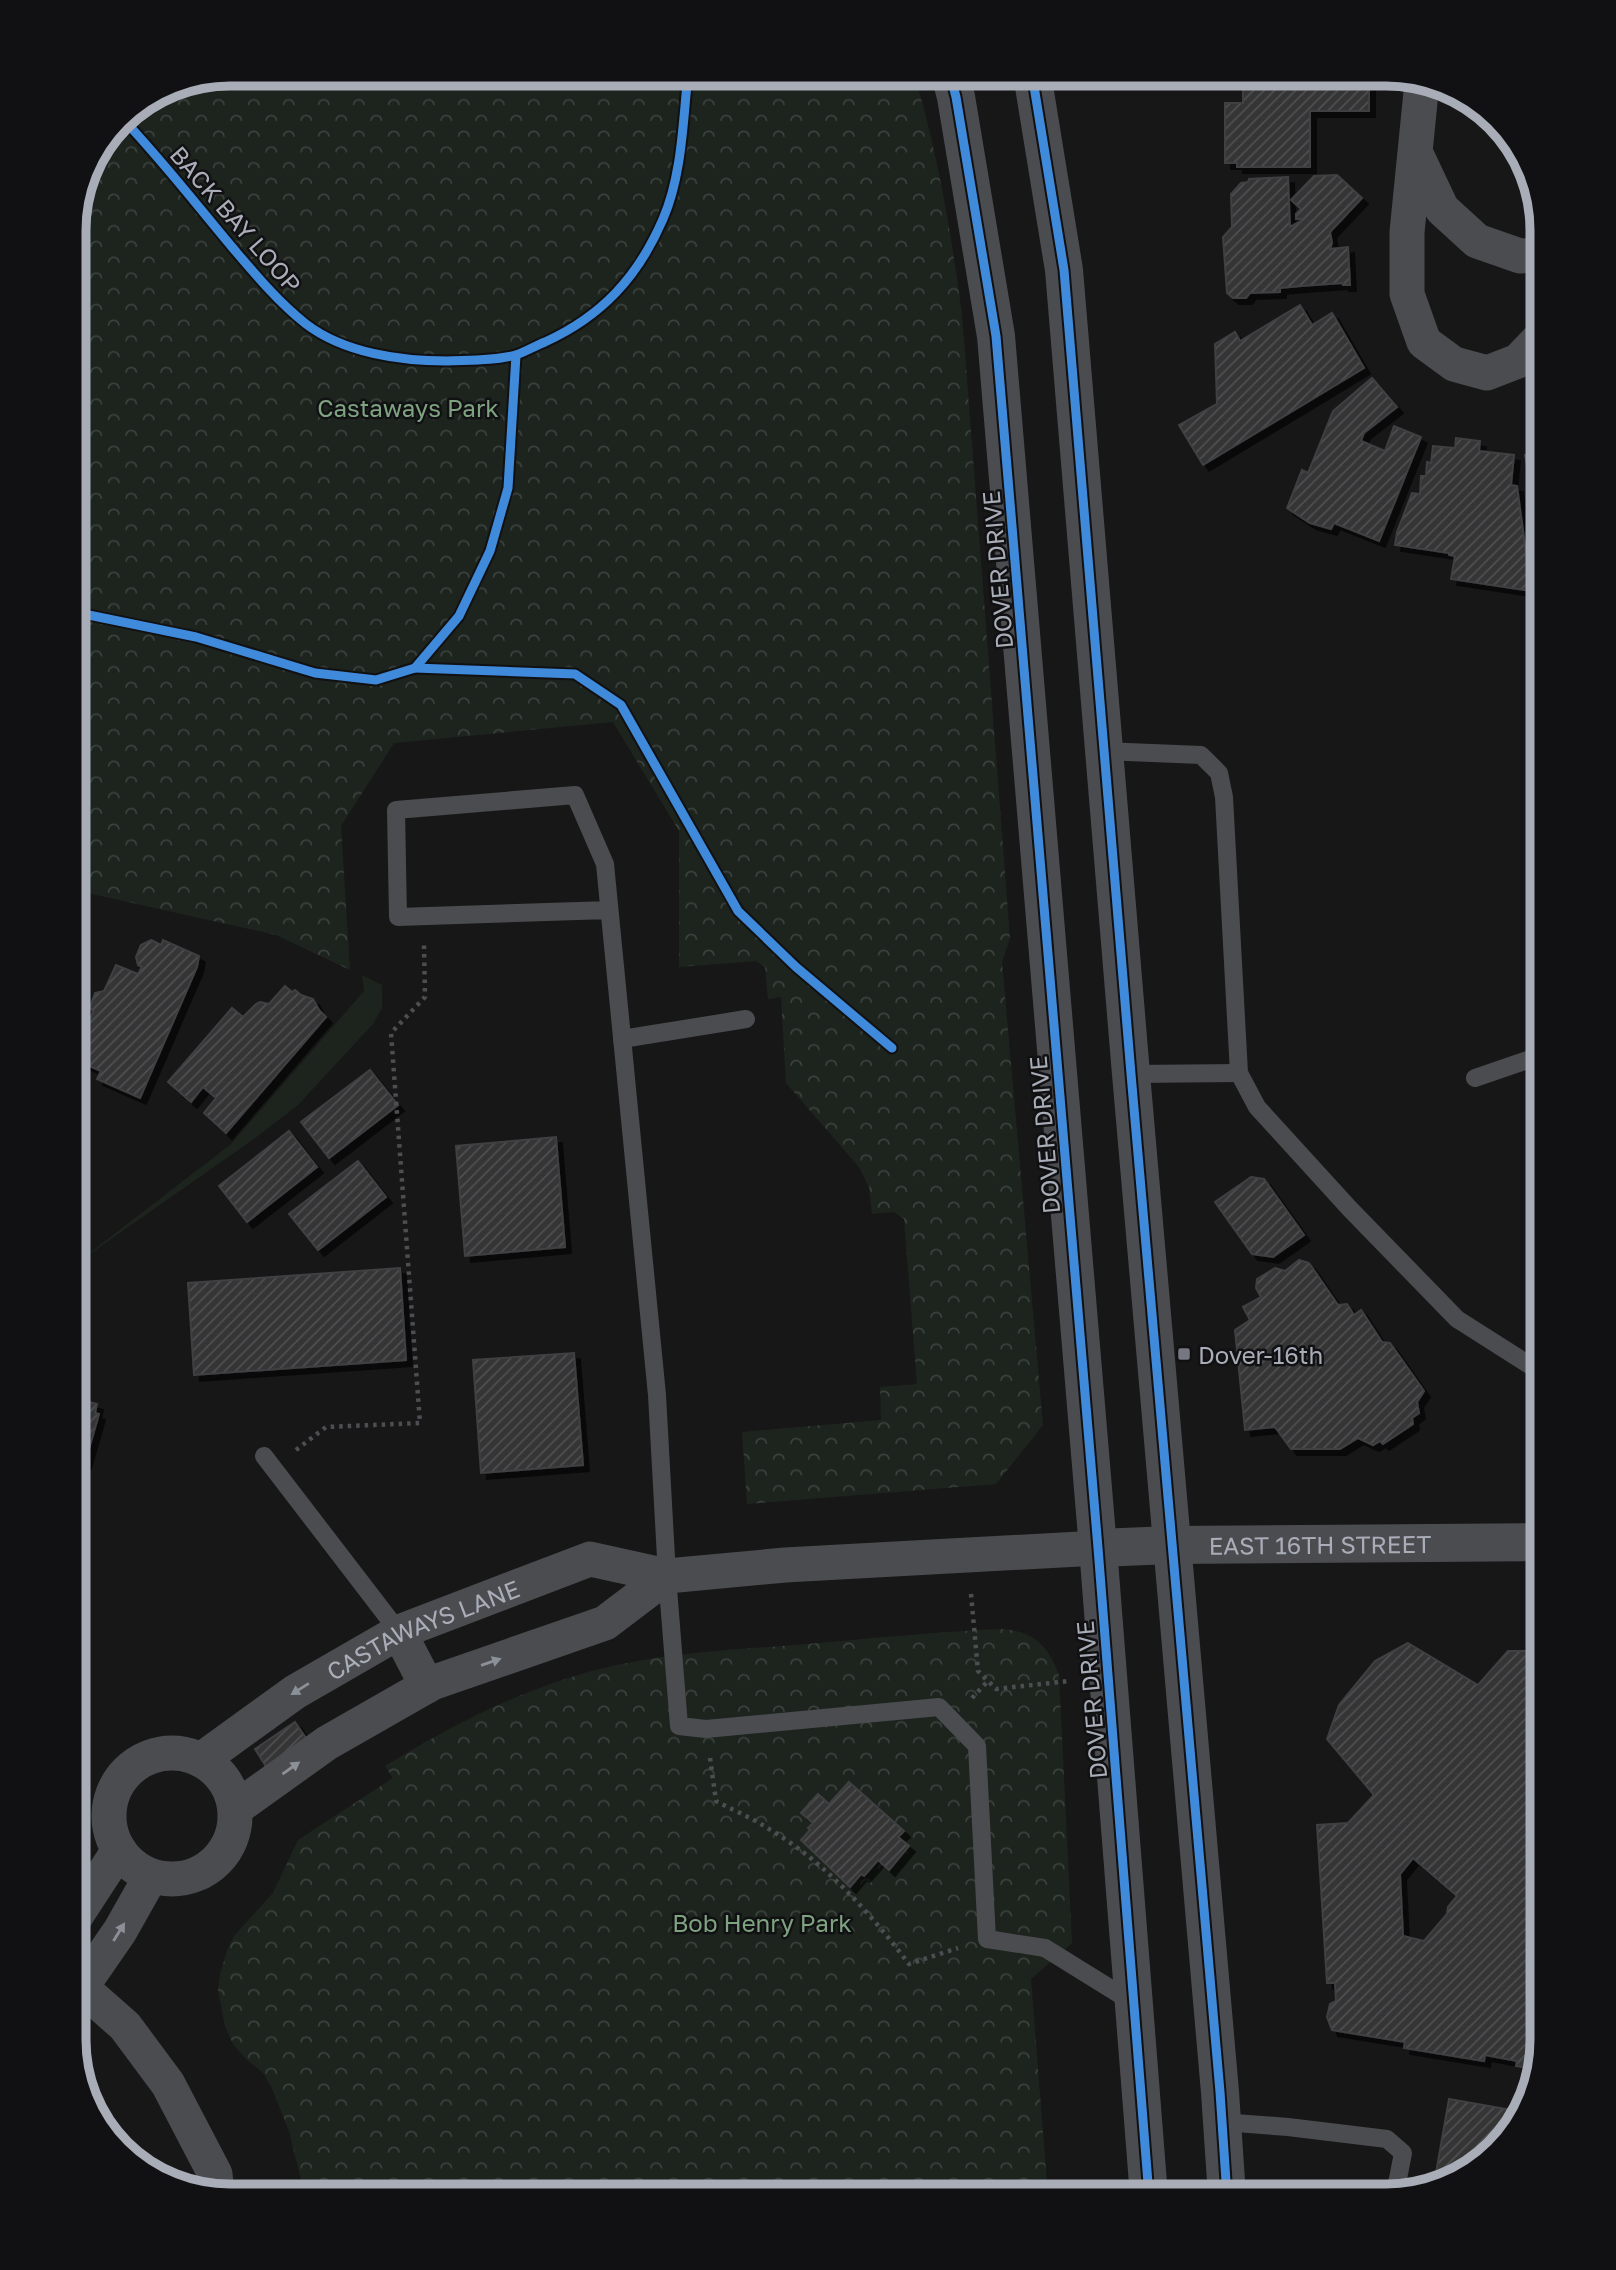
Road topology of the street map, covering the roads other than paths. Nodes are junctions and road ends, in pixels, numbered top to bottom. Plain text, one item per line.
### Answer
1 (953, 86) edge
2 (1034, 86) edge
3 (1421, 91) edge
4 (1416, 154) junction
5 (1530, 256) edge
6 (1530, 348) edge
7 (1103, 751) junction
8 (609, 909) junction
9 (746, 1019) dead end
10 (622, 1038) junction
11 (1530, 1059) edge
12 (1239, 1073) junction
13 (1131, 1074) junction
14 (1475, 1078) dead end
15 (1530, 1365) edge
16 (269, 1462) road end
17 (1530, 1542) edge
18 (1171, 1545) junction
19 (1098, 1548) junction
20 (667, 1576) junction
21 (399, 1632) junction
22 (427, 1686) junction
23 (201, 1760) junction
24 (236, 1808) junction
25 (119, 1850) junction
26 (151, 1876) junction
27 (86, 1901) edge
28 (86, 1974) edge
29 (86, 1991) edge
30 (1134, 2003) junction
31 (1222, 2122) junction
32 (216, 2183) edge
33 (1397, 2183) edge
34 (1148, 2184) edge
35 (1226, 2184) edge

1 - 19 street, DOVER DRIVE
2 - 7 street
3 - 4 street
4 - 5 street
4 - 6 street
7 - 12 lane
7 - 13 street
8 - 8 lane
8 - 10 lane
9 - 10 lane
10 - 20 lane
11 - 14 lane
12 - 13 lane
12 - 15 lane
13 - 18 street
16 - 21 lane
17 - 18 street, EAST 16TH STREET
18 - 19 street, EAST 16TH STREET
18 - 31 street
19 - 20 street, CASTAWAYS LANE
19 - 30 street, DOVER DRIVE
20 - 21 street, CASTAWAYS LANE
22 -> 20 street
20 - 30 lane
21 - 22 street
21 -> 23 street, CASTAWAYS LANE
24 -> 22 street
23 - 24 street
23 - 25 street
24 - 26 street
25 - 26 street
25 - 27 street
28 -> 26 street
29 - 32 street
30 - 34 street, DOVER DRIVE
31 - 33 lane
31 - 35 street

